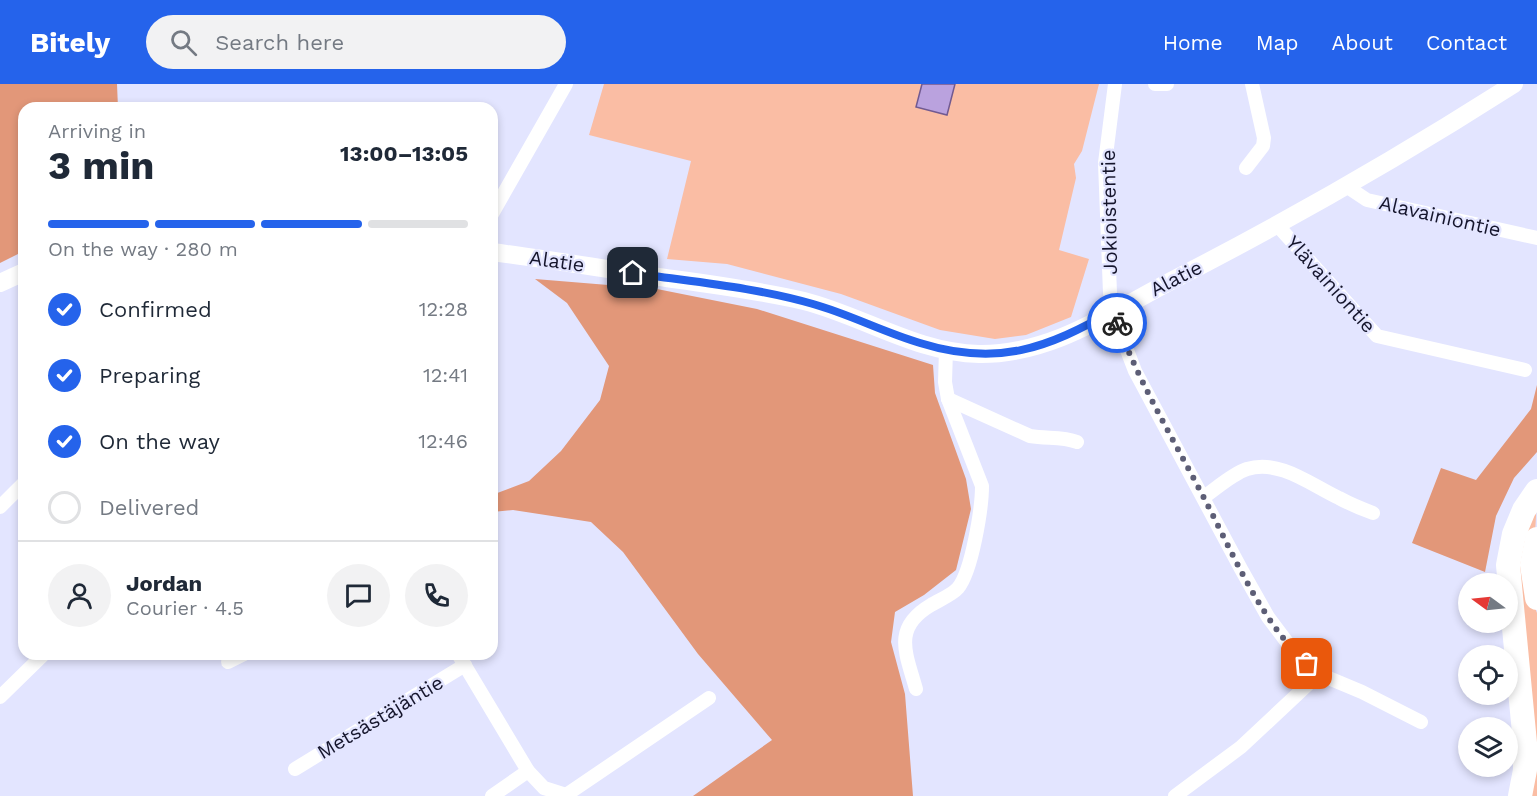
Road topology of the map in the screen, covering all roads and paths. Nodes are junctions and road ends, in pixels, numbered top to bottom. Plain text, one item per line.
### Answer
1 (566, 84) edge
2 (1115, 84) edge
3 (1155, 84) edge
4 (1167, 84) edge
5 (1252, 84) edge
6 (1514, 84) edge
7 (1246, 168) dead end
8 (1346, 186) junction
9 (498, 203) edge
10 (1278, 226) junction
11 (1537, 238) edge
12 (498, 253) edge
13 (18, 275) edge
14 (0, 283) edge
15 (1114, 310) junction
16 (946, 350) junction
17 (1526, 370) dead end
18 (948, 399) junction
19 (1077, 442) dead end
20 (18, 489) edge
21 (1537, 491) edge
22 (1203, 497) junction
23 (0, 507) edge
24 (1373, 513) dead end
25 (1537, 539) edge
26 (1537, 598) edge
27 (38, 660) edge
28 (232, 660) edge
29 (462, 660) edge
30 (228, 662) dead end
31 (1319, 674) junction
32 (916, 689) dead end
33 (0, 697) edge
34 (709, 698) dead end
35 (1421, 722) dead end
36 (295, 769) dead end
37 (528, 771) junction
38 (566, 795) edge
39 (492, 796) edge
40 (1175, 796) edge
41 (1520, 796) edge

1 - 9 street
2 - 15 street, Jokioistentie
3 - 4 street
5 - 7 street
6 - 8 street, Alatie
8 - 10 street, Alatie
8 - 11 street, Alavainiontie
10 - 15 street, Alatie
10 - 17 street, Ylävainiontie
12 - 16 street, Alatie
13 - 14 street
15 - 16 street, Alatie
15 - 22 street, Jokioistentie
16 - 18 street
18 - 19 street
18 - 32 street
20 - 23 street
21 - 41 highway
22 - 24 street
22 - 31 street, Jokioistentie
25 - 26 highway
27 - 33 street
28 - 30 street
29 - 36 street, Metsästäjäntie
29 - 37 street
31 - 35 street, Jokioistentie
31 - 40 street
34 - 38 street
37 - 38 street
37 - 39 street

